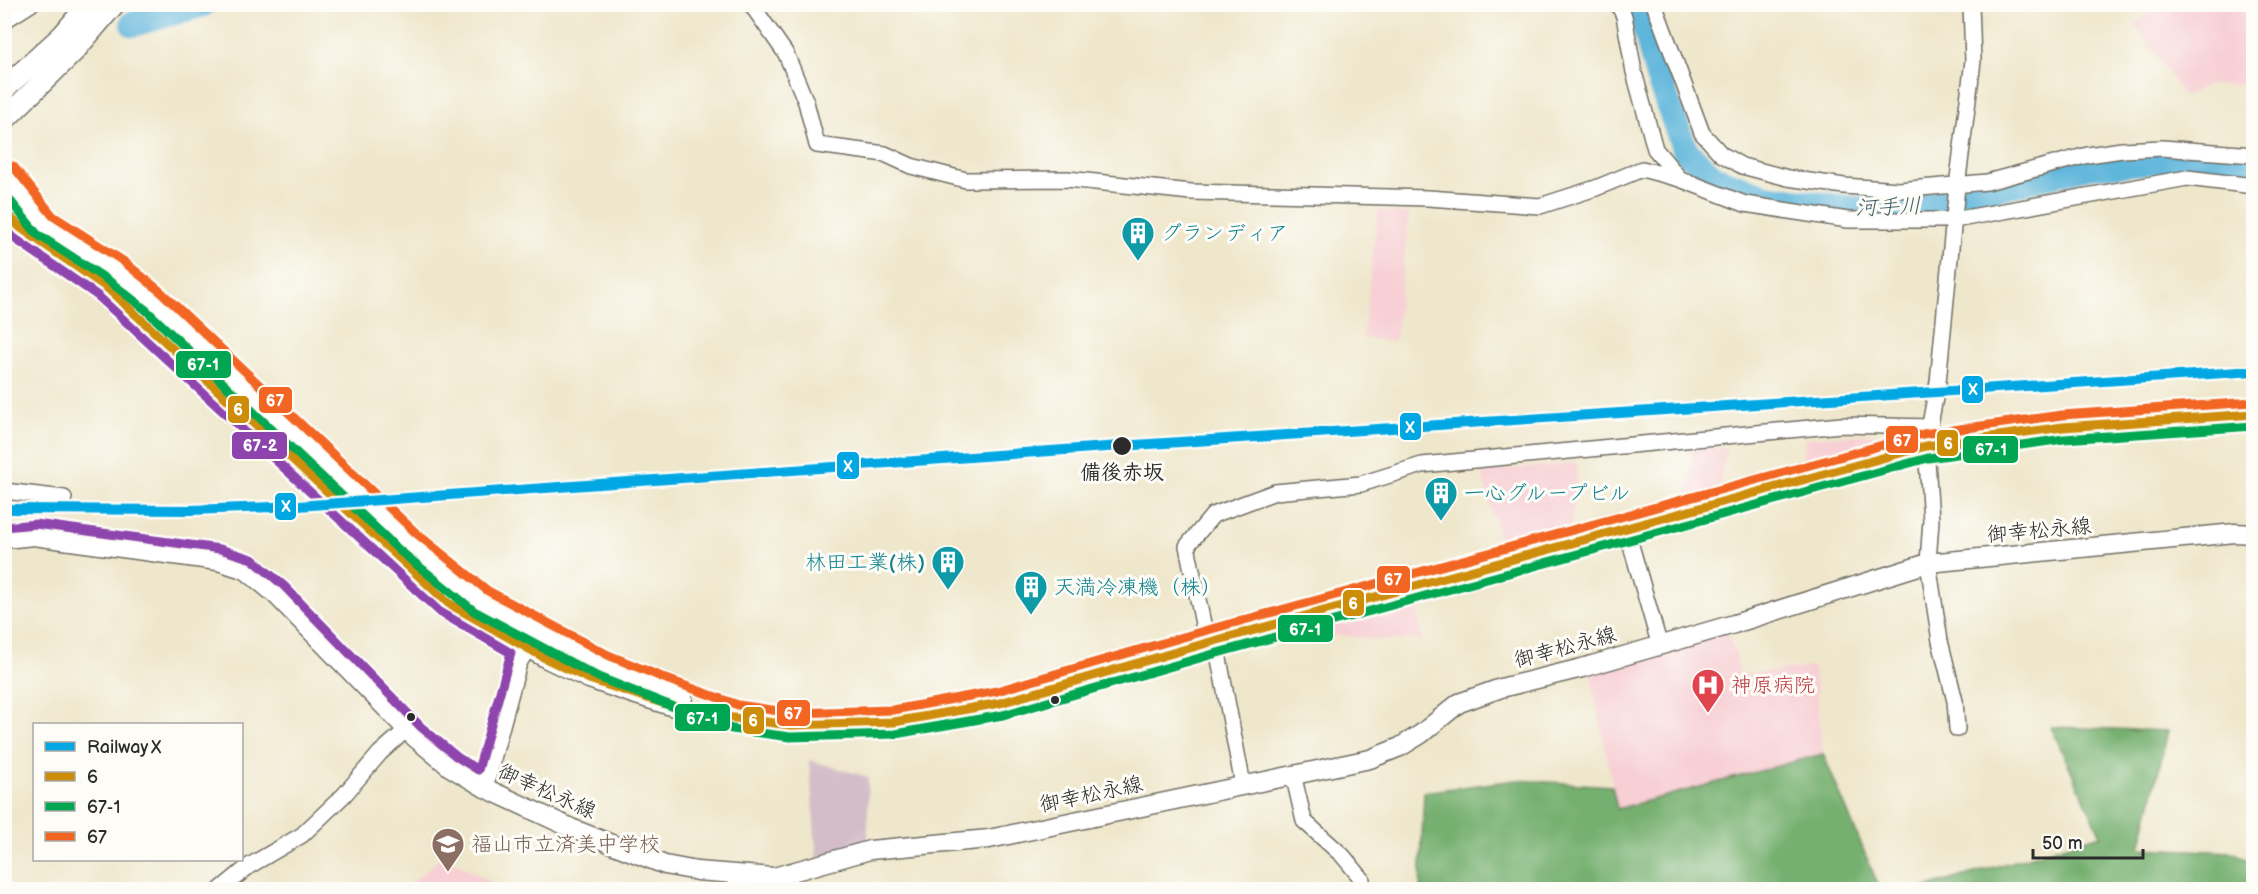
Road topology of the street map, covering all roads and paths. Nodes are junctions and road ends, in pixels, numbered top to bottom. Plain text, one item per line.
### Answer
1 (32, 4) edge
2 (89, 4) edge
3 (114, 4) edge
4 (751, 4) edge
5 (1618, 4) edge
6 (1654, 4) edge
7 (1971, 4) edge
8 (4, 21) edge
9 (4, 89) edge
10 (4, 120) edge
11 (2253, 155) edge
12 (4, 174) edge
13 (1680, 179) junction
14 (2253, 186) edge
15 (1957, 189) junction
16 (4, 210) edge
17 (1954, 217) junction
18 (2253, 414) edge
19 (1931, 427) junction
20 (1926, 446) junction
21 (4, 491) edge
22 (64, 498) dead end
23 (1626, 528) junction
24 (2253, 534) edge
25 (4, 539) edge
26 (1928, 563) junction
27 (538, 633) junction
28 (1207, 643) junction
29 (1659, 644) junction
30 (527, 648) junction
31 (735, 717) junction
32 (1957, 729) dead end
33 (406, 730) junction
34 (1293, 774) junction
35 (1243, 785) junction
36 (485, 788) junction
37 (737, 883) edge
38 (220, 890) edge
39 (1361, 890) edge

1 - 8 street
2 - 9 highway
3 - 10 highway
4 - 13 street
5 - 13 street
6 - 15 street
7 - 15 street
11 - 15 street
12 - 27 main road
13 - 17 street
14 - 17 street
15 - 17 street
16 - 30 main road
17 - 19 street
18 - 20 main road
19 - 20 street
19 - 28 street
20 - 23 main road
20 - 26 street
21 - 22 street
23 - 28 main road
23 - 29 street
24 - 26 main road, 御幸松永線
25 - 33 main road, 御幸松永線
26 - 29 main road, 御幸松永線
26 - 32 street
27 - 30 street
27 - 31 main road
28 - 31 main road
28 - 35 street
29 - 34 main road, 御幸松永線
30 - 31 main road
30 - 36 street
33 - 36 main road, 御幸松永線
33 - 38 street
34 - 35 main road, 御幸松永線
34 - 39 street
35 - 37 main road, 御幸松永線
36 - 37 main road, 御幸松永線

